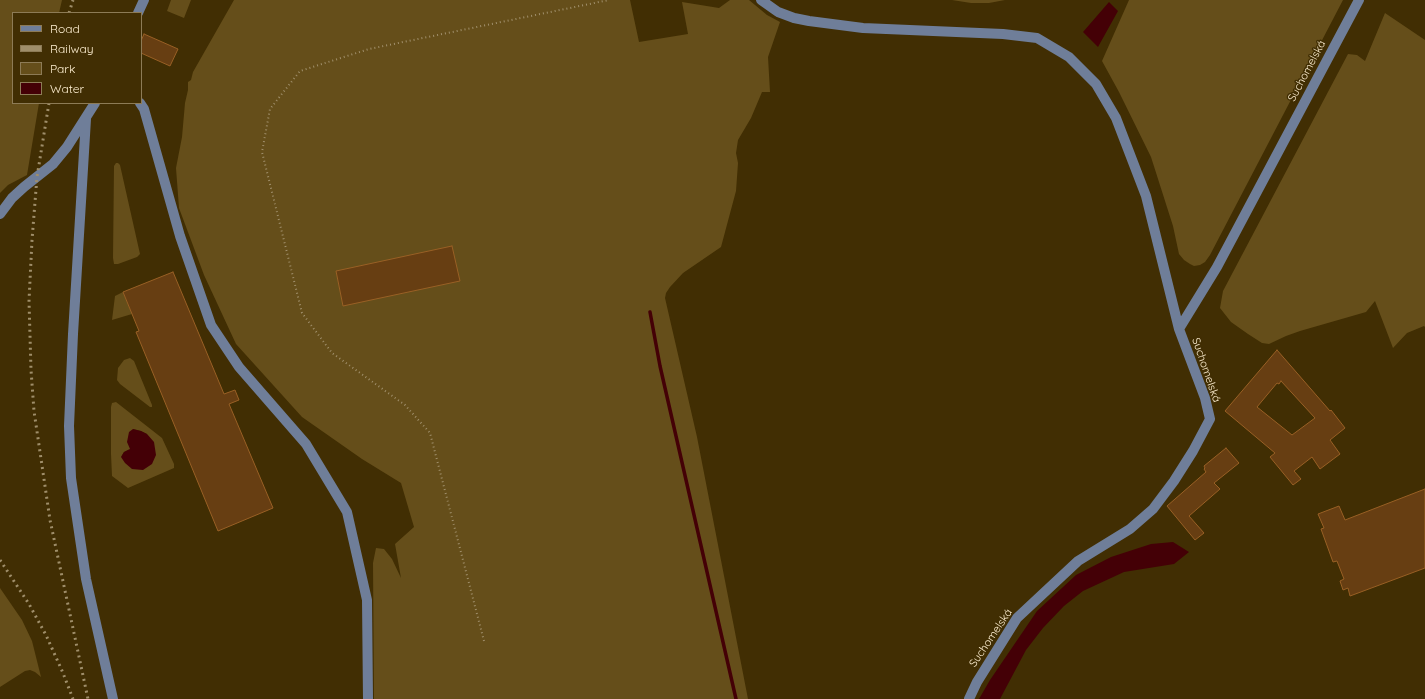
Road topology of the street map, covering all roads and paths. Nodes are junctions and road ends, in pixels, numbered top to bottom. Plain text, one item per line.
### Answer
1 (144, 0) edge
2 (610, 0) edge
3 (761, 0) edge
4 (1359, 0) edge
5 (138, 12) edge
6 (94, 104) edge
7 (141, 104) edge
8 (86, 120) junction
9 (0, 214) edge
10 (1179, 329) junction
11 (484, 641) dead end
12 (113, 699) edge
13 (368, 699) edge
14 (969, 699) edge

1 - 5 street
2 - 11 path
3 - 10 street
4 - 10 street, Suchomelská
6 - 8 street
7 - 13 street
8 - 9 street
8 - 12 street
10 - 14 street, Suchomelská

